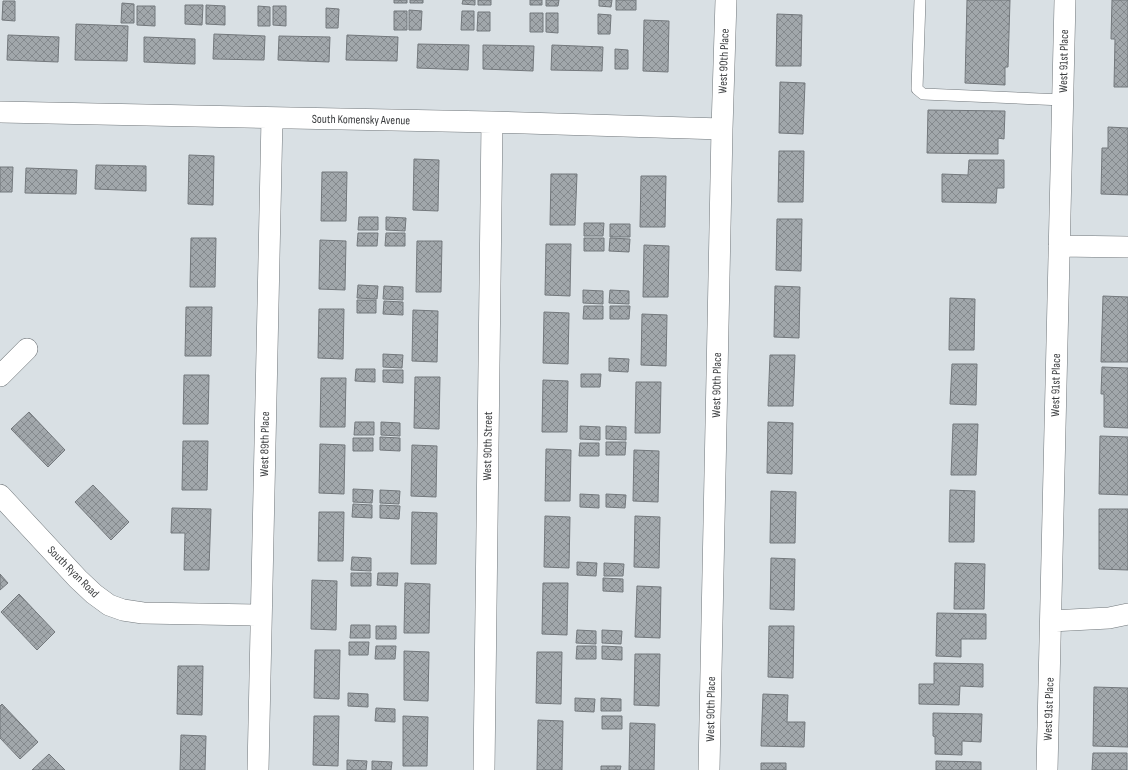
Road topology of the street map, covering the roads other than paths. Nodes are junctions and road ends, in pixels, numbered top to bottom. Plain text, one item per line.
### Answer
1 (726, 0) edge
2 (920, 0) edge
3 (1065, 0) edge
4 (1063, 100) junction
5 (0, 112) edge
6 (272, 118) junction
7 (492, 122) junction
8 (722, 129) junction
9 (1059, 246) junction
10 (1128, 247) edge
11 (27, 349) dead end
12 (0, 376) edge
13 (0, 495) edge
14 (1128, 614) edge
15 (261, 615) junction
16 (1051, 620) junction
17 (258, 770) edge
18 (484, 770) edge
19 (709, 770) edge
20 (1047, 770) edge

1 - 8 street, West 90th Place
2 - 4 lane
3 - 4 street, West 91st Place
4 - 9 street, West 91st Place
5 - 6 street, South Komensky Avenue
6 - 7 street, South Komensky Avenue
6 - 15 street, West 89th Place
7 - 8 street, South Komensky Avenue
7 - 18 street, West 90th Street
8 - 19 street, West 90th Place
9 - 10 street
9 - 16 street, West 91st Place
11 - 12 street
13 - 15 street, South Ryan Road
14 - 16 street
15 - 17 street, West 89th Place
16 - 20 street, West 91st Place

